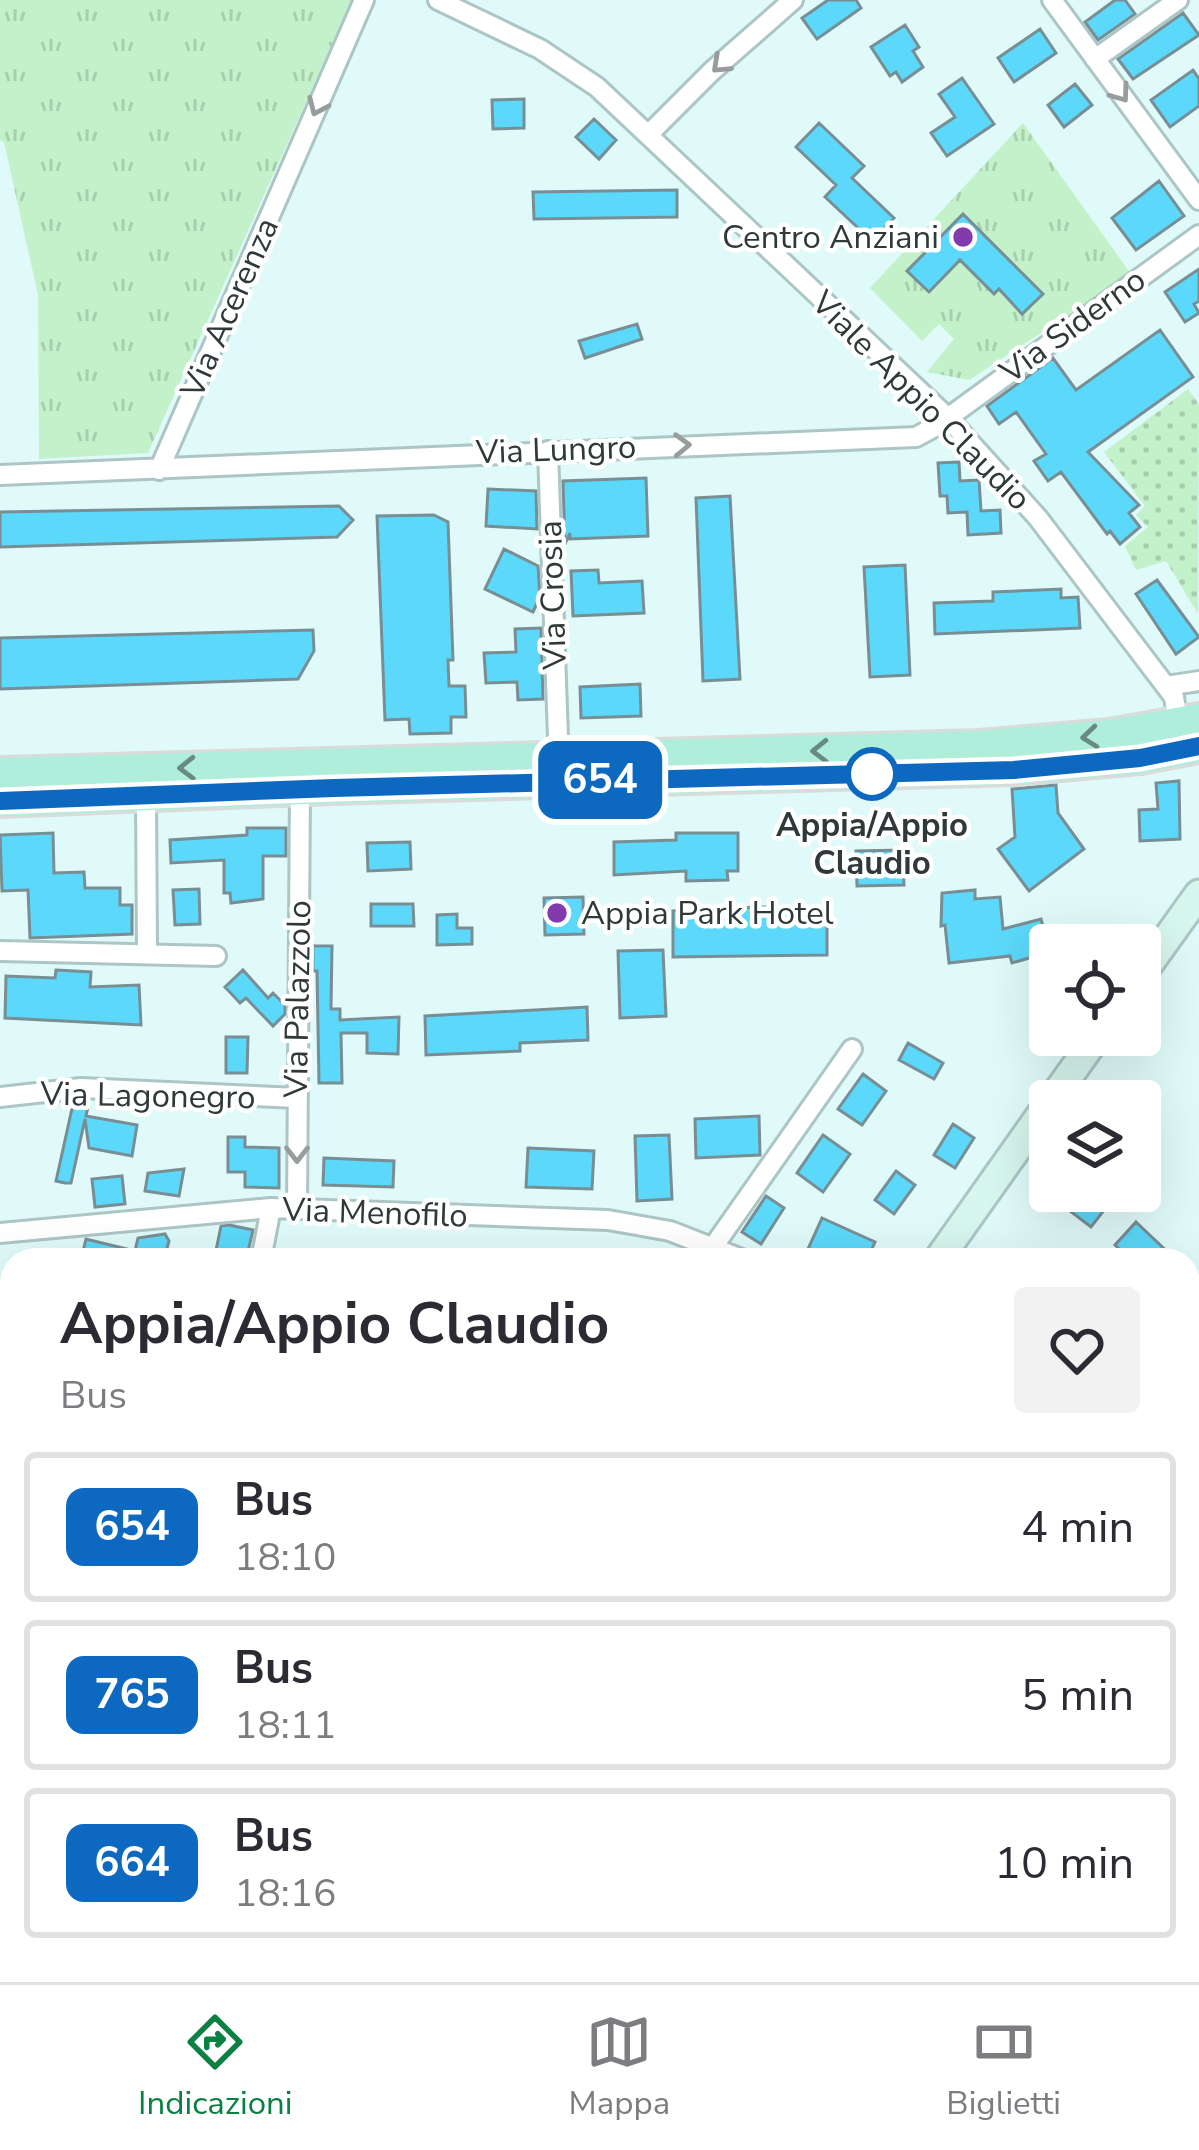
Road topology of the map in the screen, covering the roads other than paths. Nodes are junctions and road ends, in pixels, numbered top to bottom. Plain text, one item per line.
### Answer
1 (364, 0) edge
2 (438, 0) edge
3 (794, 0) edge
4 (1052, 0) edge
5 (1178, 0) edge
6 (1095, 59) junction
7 (650, 134) junction
8 (1199, 200) edge
9 (1199, 235) edge
10 (947, 417) junction
11 (548, 451) junction
12 (159, 470) junction
13 (0, 475) edge
14 (1199, 681) edge
15 (1166, 686) junction
16 (1187, 721) edge
17 (558, 738) dead end
18 (1199, 747) edge
19 (1140, 758) junction
20 (1199, 762) edge
21 (0, 772) edge
22 (301, 789) junction
23 (146, 796) junction
24 (0, 802) edge
25 (1199, 894) edge
26 (1161, 947) edge
27 (0, 951) edge
28 (147, 954) junction
29 (216, 956) dead end
30 (852, 1049) dead end
31 (0, 1097) edge
32 (297, 1098) junction
33 (1029, 1132) edge
34 (271, 1208) junction
35 (296, 1209) junction
36 (0, 1233) edge
37 (263, 1248) edge
38 (698, 1248) edge
39 (712, 1248) edge
40 (947, 1248) edge

1 -> 12 street, Via Acerenza
2 - 7 street, Viale Appio Claudio
3 -> 7 street
4 - 6 street
5 - 6 street
6 -> 8 street
7 - 10 street, Viale Appio Claudio
9 - 10 street, Via Siderno
11 -> 10 street, Via Lungro
10 - 15 street, Viale Appio Claudio
11 - 12 street, Via Lungro
11 - 17 street, Via Crosia
12 - 13 street
14 - 15 street
15 - 16 street, Viale Appio Claudio
16 - 19 street
16 -> 21 main road
18 - 19 main road
19 - 20 main road
19 - 22 main road
22 - 23 main road
22 - 32 street, Via Palazzolo
23 - 24 main road
23 - 28 street
25 - 26 main road
27 - 28 street
28 - 29 street
30 - 39 street
31 - 32 street, Via Lagonegro
32 -> 35 street, Via Palazzolo
33 - 40 main road
34 - 35 street, Via Menofilo
34 - 36 street, Via Menofilo
34 - 37 street
35 - 38 street, Via Menofilo

